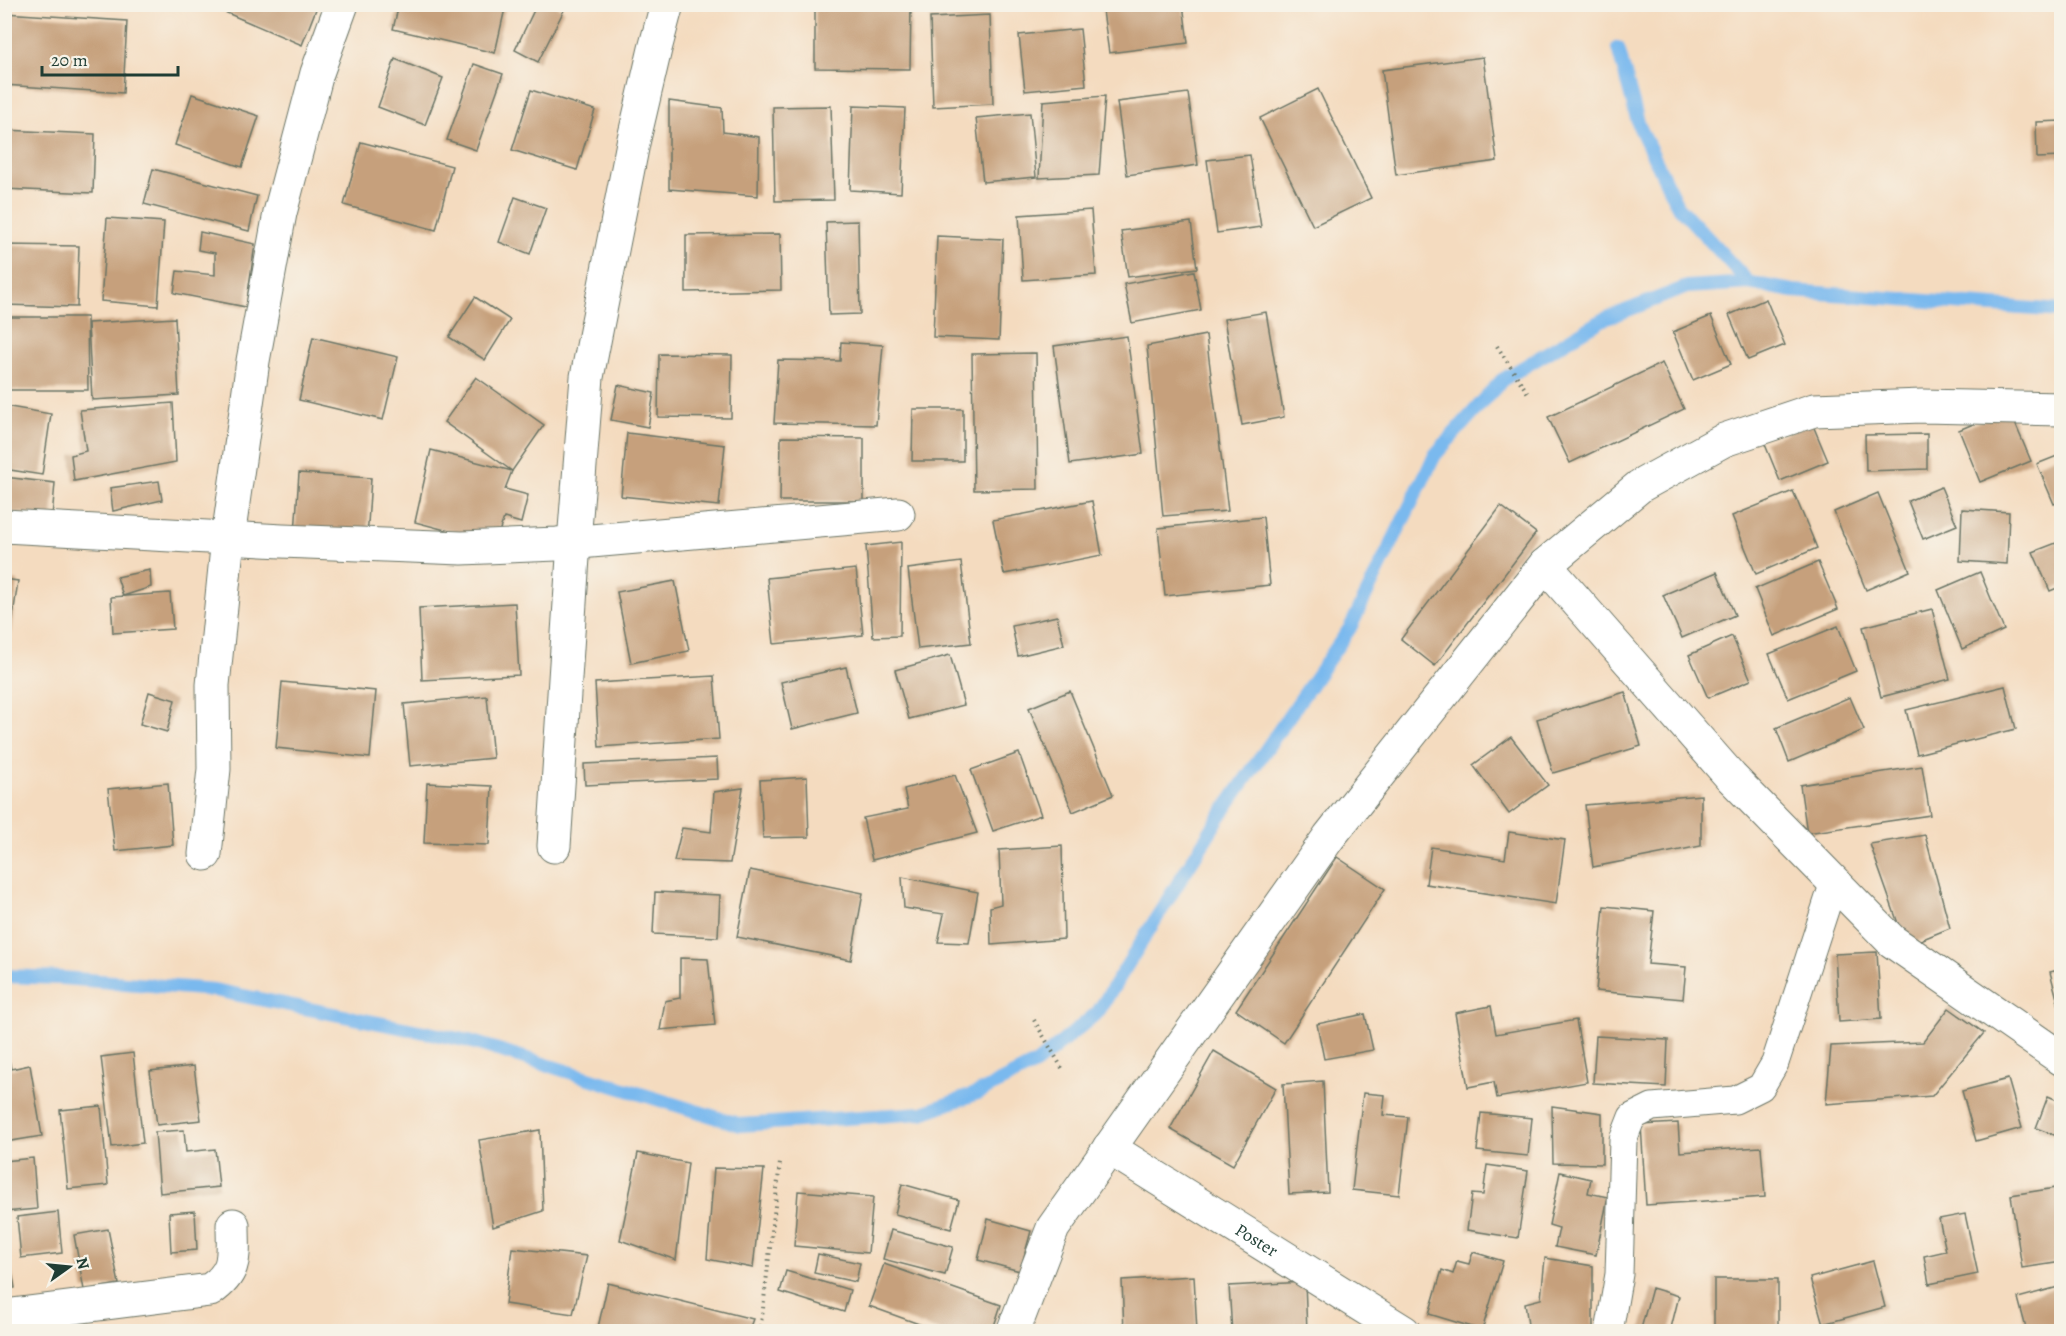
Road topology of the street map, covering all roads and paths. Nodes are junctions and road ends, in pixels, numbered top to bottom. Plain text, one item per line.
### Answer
1 (342, 4) edge
2 (667, 4) edge
3 (1497, 346) dead end
4 (1529, 395) dead end
5 (2061, 409) edge
6 (898, 514) dead end
7 (4, 526) edge
8 (228, 538) junction
9 (574, 542) junction
10 (1545, 565) junction
11 (554, 846) dead end
12 (205, 854) dead end
13 (1834, 882) junction
14 (1034, 1020) dead end
15 (2061, 1059) edge
16 (1062, 1068) dead end
17 (1109, 1148) junction
18 (780, 1163) dead end
19 (233, 1224) dead end
20 (4, 1316) edge
21 (759, 1332) edge
22 (1013, 1332) edge
23 (1404, 1332) edge
24 (1610, 1332) edge

1 - 8 street
2 - 9 street
3 - 4 path
5 - 10 street
6 - 9 street
7 - 8 street
8 - 9 street
8 - 12 street
9 - 11 street
10 - 13 street
10 - 17 street
13 - 15 street
13 - 24 lane
14 - 16 path
17 - 22 street
17 - 23 street, Poster
18 - 21 path
19 - 20 street

